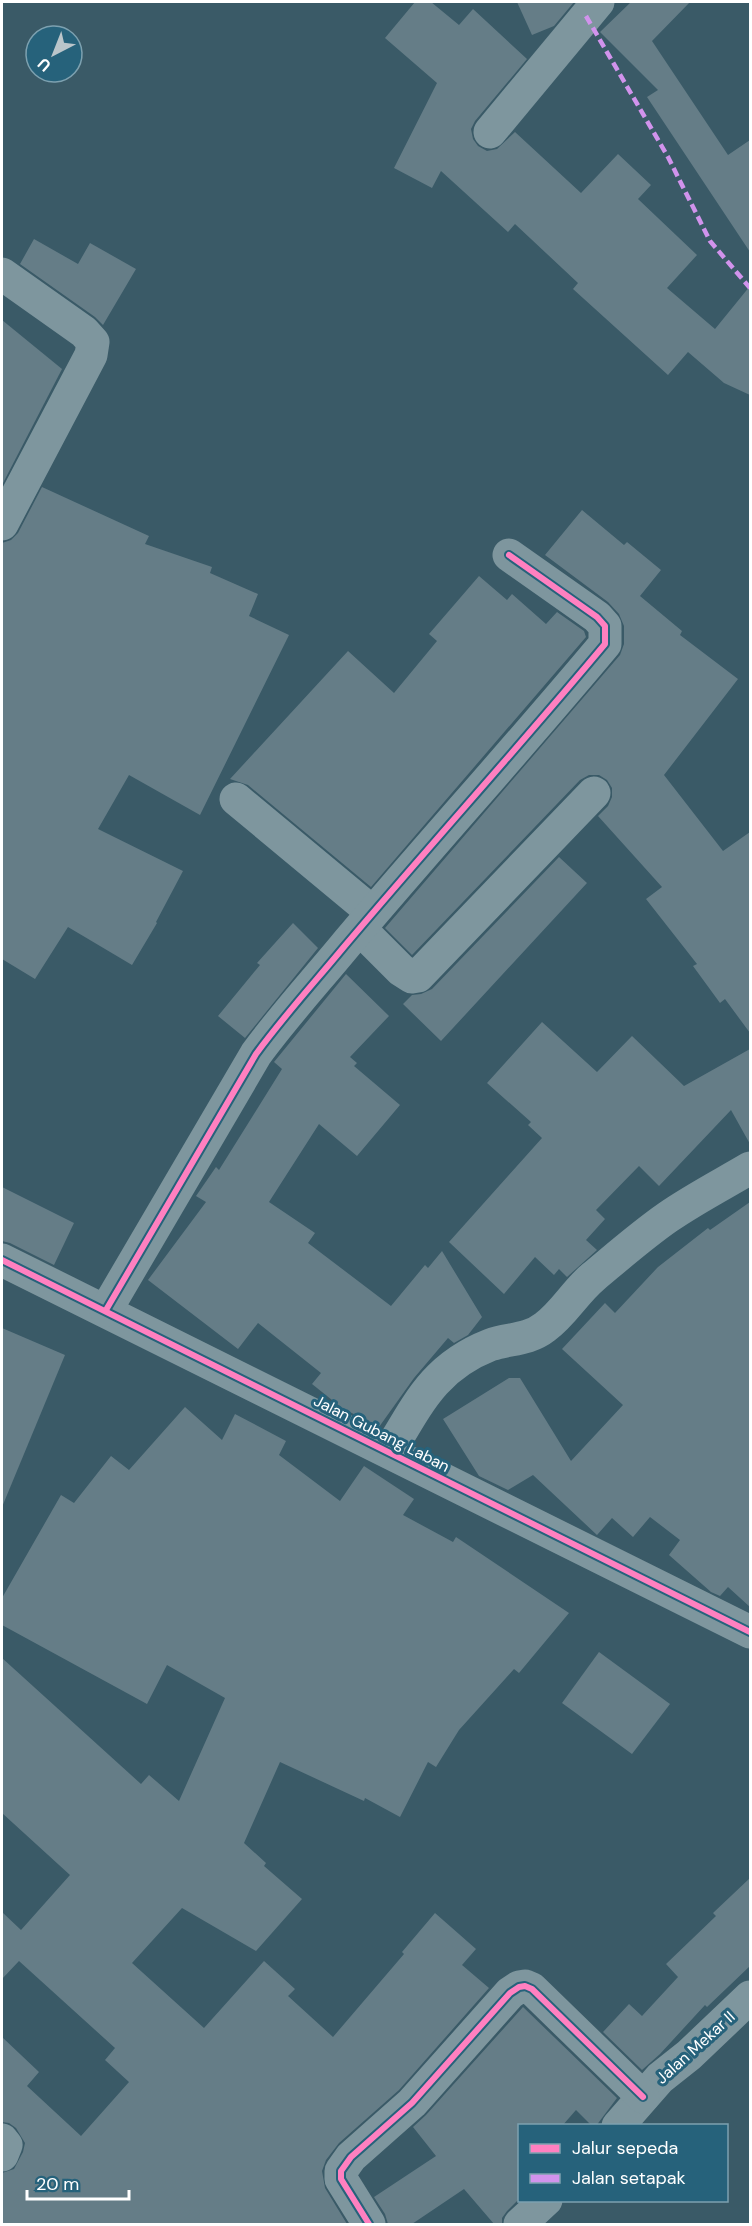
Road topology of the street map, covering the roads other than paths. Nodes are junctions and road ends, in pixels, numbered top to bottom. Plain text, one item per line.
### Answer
1 (598, 2) edge
2 (490, 132) dead end
3 (2, 274) edge
4 (2, 525) edge
5 (509, 555) dead end
6 (594, 793) dead end
7 (236, 799) dead end
8 (366, 920) junction
9 (750, 1168) edge
10 (2, 1260) edge
11 (106, 1310) junction
12 (389, 1452) junction
13 (750, 1632) edge
14 (750, 1997) edge
15 (643, 2097) junction
16 (620, 2124) edge
17 (2, 2140) edge
18 (2, 2155) edge
19 (544, 2202) edge
20 (369, 2224) edge
21 (520, 2224) edge

1 - 2 street
3 - 4 street
5 - 8 street
6 - 8 street
7 - 8 street
8 - 11 street
9 - 12 street
10 - 11 street, Jalan Gubang Laban
11 - 12 street, Jalan Gubang Laban
12 - 13 street, Jalan Gubang Laban
14 - 15 street, Jalan Mekar II
15 - 16 street, Jalan Mekar II
15 - 20 street
17 - 18 street
19 - 21 street

